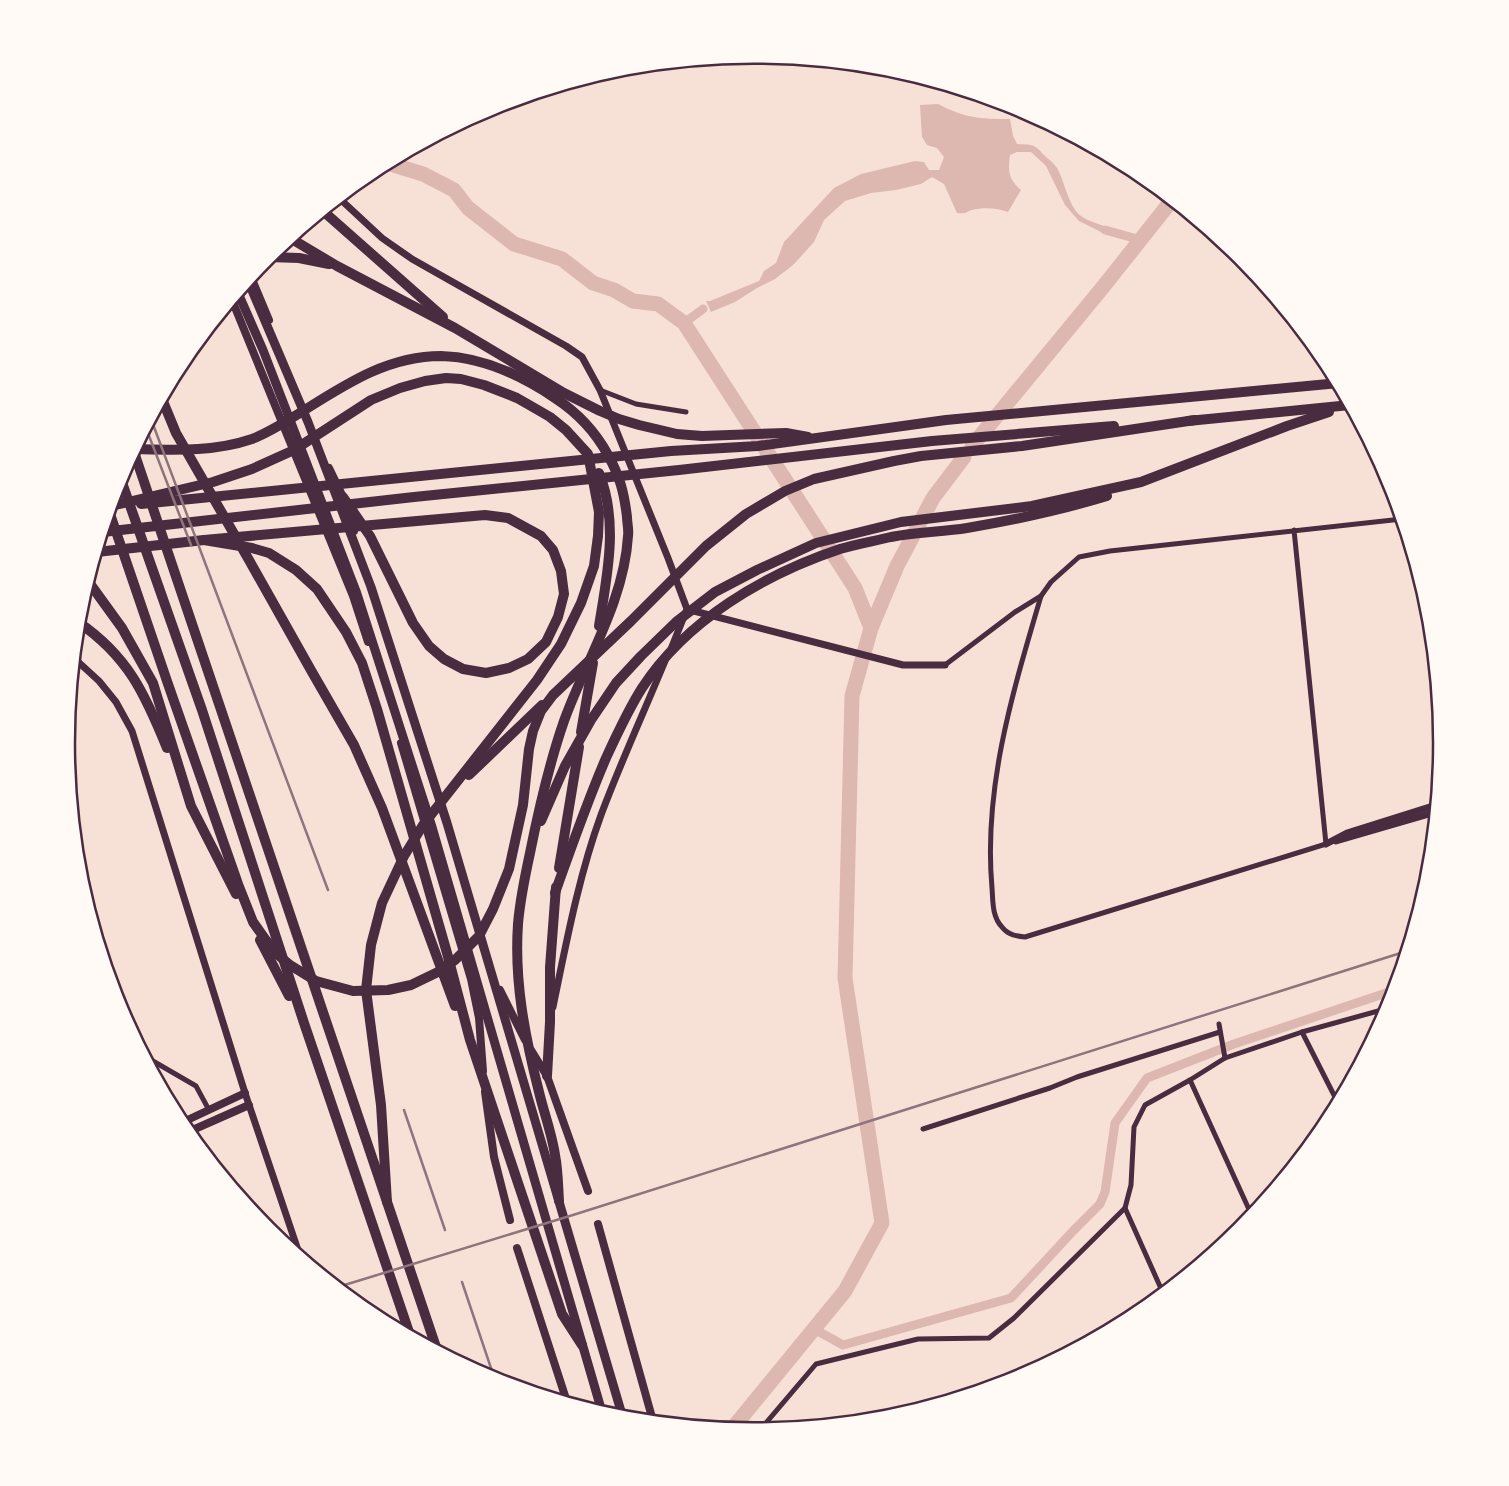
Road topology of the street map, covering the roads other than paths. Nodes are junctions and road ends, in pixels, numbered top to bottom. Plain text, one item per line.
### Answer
1 (344, 202) edge
2 (328, 215) edge
3 (296, 242) edge
4 (280, 257) edge
5 (337, 266) junction
6 (254, 284) edge
7 (251, 288) edge
8 (241, 299) edge
9 (235, 306) edge
10 (455, 328) junction
11 (1331, 384) edge
12 (600, 390) junction
13 (165, 405) edge
14 (1345, 406) edge
15 (1345, 407) edge
16 (686, 412) dead end
17 (1195, 420) junction
18 (789, 437) junction
19 (142, 449) edge
20 (588, 454) junction
21 (137, 461) edge
22 (124, 490) edge
23 (343, 497) junction
24 (119, 505) edge
25 (118, 506) edge
26 (1030, 511) junction
27 (1396, 520) edge
28 (112, 521) edge
29 (1294, 530) junction
30 (109, 531) edge
31 (204, 540) junction
32 (103, 551) edge
33 (93, 587) edge
34 (1040, 596) junction
35 (687, 609) junction
36 (85, 628) edge
37 (80, 664) edge
38 (945, 665) joint
39 (553, 695) junction
40 (447, 796) junction
41 (190, 806) junction
42 (1430, 807) edge
43 (1430, 814) edge
44 (1326, 844) junction
45 (528, 864) junction
46 (555, 893) junction
47 (1378, 1011) edge
48 (550, 1022) junction
49 (304, 1023) junction
50 (1218, 1024) dead end
51 (1220, 1032) junction
52 (1302, 1032) junction
53 (470, 1040) junction
54 (1225, 1058) junction
55 (155, 1062) edge
56 (547, 1076) junction
57 (1190, 1080) junction
58 (245, 1093) junction
59 (1335, 1096) edge
60 (249, 1104) junction
61 (209, 1110) junction
62 (189, 1119) edge
63 (196, 1128) edge
64 (923, 1129) dead end
65 (588, 1192) dead end
66 (559, 1201) junction
67 (387, 1202) junction
68 (1125, 1208) junction
69 (1249, 1209) edge
70 (510, 1220) dead end
71 (598, 1224) dead end
72 (296, 1243) edge
73 (517, 1248) dead end
74 (1161, 1287) edge
75 (407, 1326) edge
76 (434, 1341) edge
77 (582, 1345) junction
78 (565, 1395) edge
79 (600, 1404) edge
80 (621, 1409) edge
81 (651, 1414) edge
82 (767, 1422) edge

1 - 12 street
2 - 10 highway
3 - 5 highway
4 - 5 highway
5 - 10 highway
6 - 23 main road
7 - 66 highway
8 - 77 highway
9 - 70 main road
10 - 18 highway
11 - 18 highway
12 - 16 street
12 - 35 street
13 - 53 highway
14 - 17 highway
15 - 26 highway
17 - 30 highway
17 - 39 highway
18 - 25 highway
19 - 45 highway
20 - 24 highway
20 - 40 highway
20 - 46 highway
21 - 67 highway
22 - 49 highway
23 - 31 highway
23 - 56 main road
26 - 45 highway
26 - 46 highway
27 - 29 street
28 - 39 highway
29 - 34 street
29 - 44 street
31 - 32 highway
31 - 53 highway
33 - 41 highway
34 - 38 street
34 - 44 street
35 - 38 street
35 - 48 street
36 - 41 highway
37 - 58 street
39 - 40 highway
40 - 67 highway
41 - 49 highway
42 - 44 street
43 - 44 street
45 - 66 highway
46 - 48 highway
47 - 52 street
48 - 56 highway
49 - 75 highway
50 - 51 street
51 - 54 street
51 - 64 street
52 - 54 street
52 - 59 street
53 - 77 highway
54 - 57 street
55 - 61 street
56 - 65 main road
57 - 68 street
57 - 69 street
58 - 60 street
58 - 61 main road
60 - 63 main road
60 - 72 street
61 - 62 main road
66 - 80 highway
67 - 76 highway
68 - 74 street
68 - 82 street
71 - 81 main road
73 - 78 main road
77 - 79 highway

